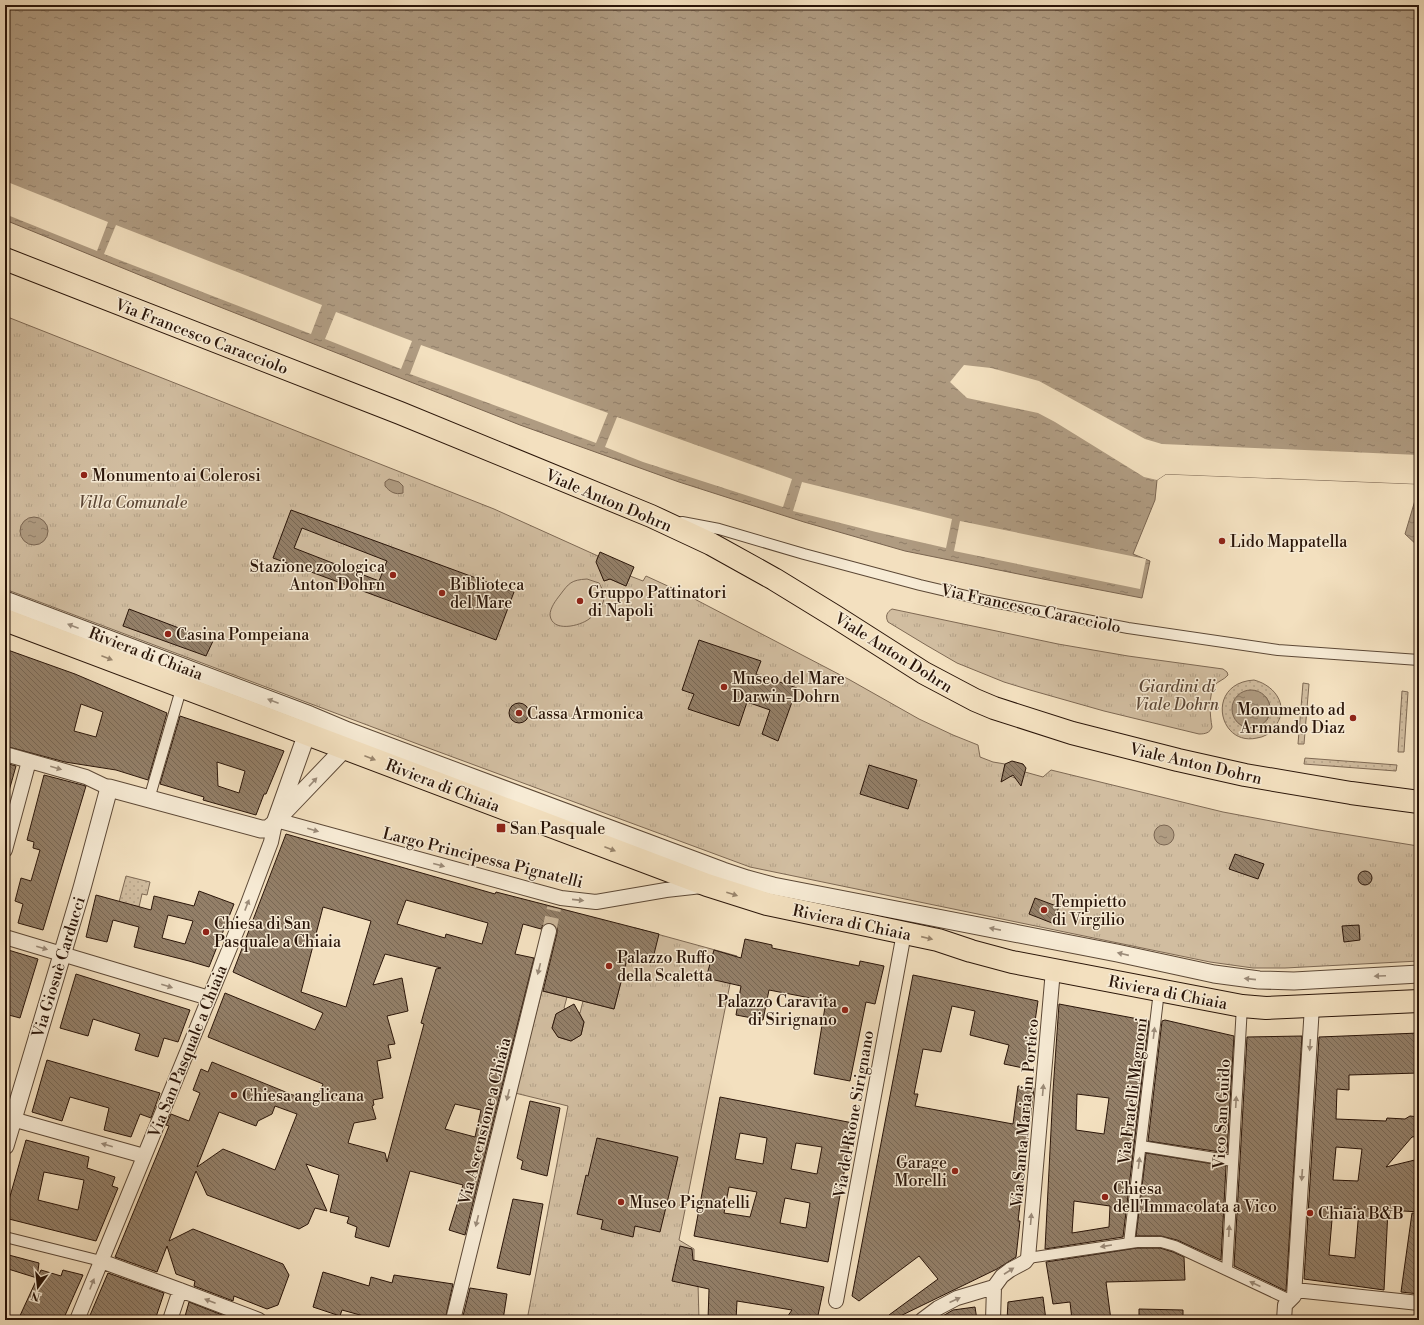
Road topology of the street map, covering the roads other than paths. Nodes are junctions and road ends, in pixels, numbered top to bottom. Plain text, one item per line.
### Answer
1 (5, 259) edge
2 (400, 413) joint
3 (651, 516) junction
4 (5, 600) edge
5 (5, 620) edge
6 (1419, 660) edge
7 (182, 686) junction
8 (309, 724) junction
9 (345, 748) junction
10 (5, 754) edge
11 (29, 760) junction
12 (109, 788) junction
13 (149, 799) junction
14 (1419, 802) edge
15 (275, 822) junction
16 (6, 842) edge
17 (708, 885) junction
18 (549, 931) tunnel mouth
19 (904, 933) junction
20 (5, 938) edge
21 (62, 954) junction
22 (1053, 970) junction
23 (1419, 974) edge
24 (1159, 991) junction
25 (209, 998) junction
26 (1419, 1001) edge
27 (1242, 1006) junction
28 (1312, 1006) junction
29 (9, 1118) edge
30 (5, 1146) edge
31 (1141, 1146) junction
32 (144, 1156) junction
33 (1233, 1161) junction
34 (5, 1237) edge
35 (1130, 1243) junction
36 (1028, 1258) junction
37 (101, 1261) junction
38 (1227, 1270) junction
39 (994, 1287) junction
40 (180, 1290) junction
41 (1293, 1295) junction
42 (836, 1301) dead end
43 (1419, 1303) edge
44 (77, 1320) edge
45 (170, 1320) edge
46 (259, 1320) edge
47 (453, 1320) edge
48 (922, 1320) edge
49 (993, 1320) edge
50 (1284, 1320) edge

1 - 2 main road, Via Francesco Caracciolo
2 - 3 main road, Viale Anton Dohrn
3 - 6 street, Via Francesco Caracciolo
3 - 14 main road, Viale Anton Dohrn
8 -> 4 street, Riviera di Chiaia
5 -> 7 main road, Riviera di Chiaia
7 - 8 main road, Riviera di Chiaia
7 - 13 street
8 - 9 main road, Riviera di Chiaia
8 - 15 street, Via San Pasquale a Chiaia
23 -> 8 street, Riviera di Chiaia
15 -> 9 street
9 -> 17 main road, Riviera di Chiaia
10 - 11 street
11 -> 12 street
11 - 16 street
12 - 13 street
12 - 21 street, Via Giosuè Carducci
13 - 15 street
15 -> 17 street, Largo Principessa Pignatelli
25 -> 15 street, Via San Pasquale a Chiaia
17 -> 19 main road, Riviera di Chiaia
18 -> 47 street, Via Ascensione a Chiaia
19 -> 22 main road, Riviera di Chiaia
19 - 42 street, Via del Rione Sirignano
20 -> 21 street
21 -> 25 street
21 - 29 street, Via Giosuè Carducci
22 - 24 main road, Riviera di Chiaia
36 -> 22 street, Via Santa Maria in Portico
24 - 27 main road, Riviera di Chiaia
31 -> 24 street, Via Fratelli Magnoni
25 - 32 street, Via San Pasquale a Chiaia
26 - 28 main road, Riviera di Chiaia
27 - 28 main road, Riviera di Chiaia
33 -> 27 street, Vico San Guido
28 -> 41 street
29 - 30 street, Via Giosuè Carducci
32 -> 29 street
31 - 33 street
35 -> 31 street, Via Fratelli Magnoni
32 - 37 street, Via San Pasquale a Chiaia
38 -> 33 street, Vico San Guido
34 - 37 street
35 -> 36 street
35 - 38 street
39 -> 36 street
37 - 40 street
44 -> 37 street, Via San Pasquale a Chiaia
41 -> 38 street
48 -> 39 street
39 - 49 street
40 - 45 street
46 -> 40 street
41 - 43 street
41 - 50 street

